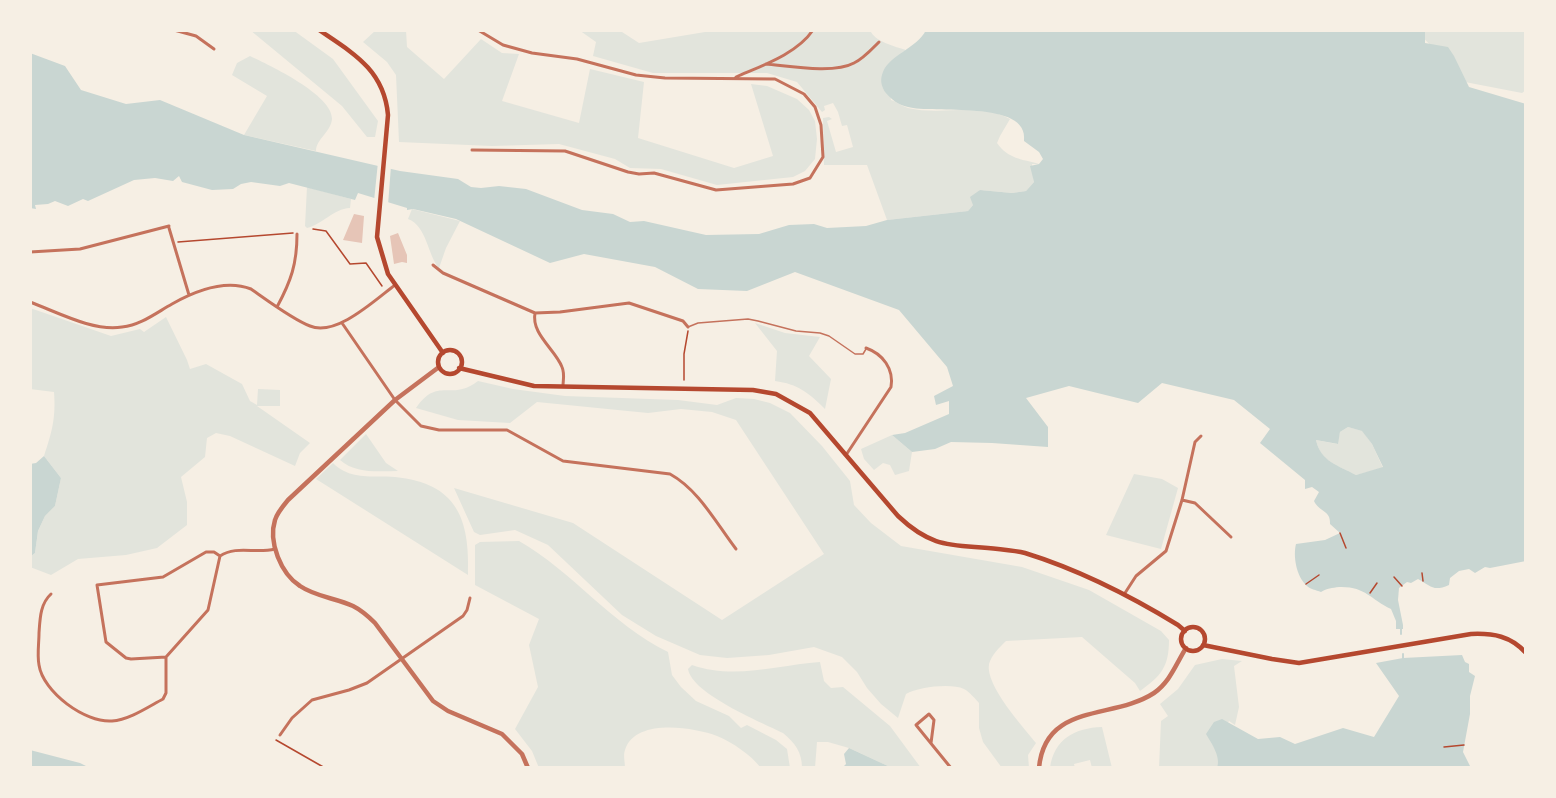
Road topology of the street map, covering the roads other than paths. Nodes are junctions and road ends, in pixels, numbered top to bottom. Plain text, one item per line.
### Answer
1 (174, 30) edge
2 (319, 30) edge
3 (478, 30) edge
4 (813, 30) edge
5 (879, 42) dead end
6 (214, 49) dead end
7 (766, 64) junction
8 (734, 78) junction
9 (472, 150) dead end
10 (297, 234) road end
11 (30, 252) edge
12 (434, 265) dead end
13 (395, 285) junction
14 (189, 295) junction
15 (30, 302) edge
16 (277, 307) junction
17 (535, 313) junction
18 (342, 323) junction
19 (688, 327) joint
20 (866, 348) joint
21 (442, 353) junction
22 (439, 367) junction
23 (459, 368) junction
24 (563, 388) junction
25 (395, 400) junction
26 (1201, 436) dead end
27 (846, 455) junction
28 (1182, 500) junction
29 (1231, 537) dead end
30 (276, 548) junction
31 (736, 549) dead end
32 (220, 556) junction
33 (51, 594) dead end
34 (1125, 594) junction
35 (470, 598) dead end
36 (1185, 631) junction
37 (1203, 645) junction
38 (1186, 648) junction
39 (1526, 653) edge
40 (166, 657) junction
41 (401, 658) junction
42 (280, 735) dead end
43 (931, 743) junction
44 (528, 768) edge
45 (951, 768) edge
46 (1040, 768) edge

1 - 6 street
2 - 13 main road
3 - 8 street
4 - 7 street
5 - 7 street
7 - 8 street
8 - 9 street
10 - 16 street
11 - 14 street
12 - 17 street
13 - 18 street
13 - 21 main road
14 - 15 street
14 - 16 street
16 - 18 street
17 - 19 street
17 - 24 street
18 - 25 street
19 - 20 lane
20 - 27 street
21 - 22 main road
21 - 23 main road
22 - 23 main road
22 - 25 street
23 - 24 main road
24 - 27 main road
25 - 30 street
25 - 31 street
26 - 28 street
27 - 34 main road
28 - 29 street
28 - 34 street
30 - 32 street
30 - 41 street
32 - 40 street
32 - 40 street
33 - 40 street
34 - 36 main road
35 - 41 street
36 - 37 main road
36 - 38 main road
37 - 38 main road
37 - 39 main road
38 - 46 street
41 - 42 street
41 - 44 street
43 - 43 street
43 - 45 street

